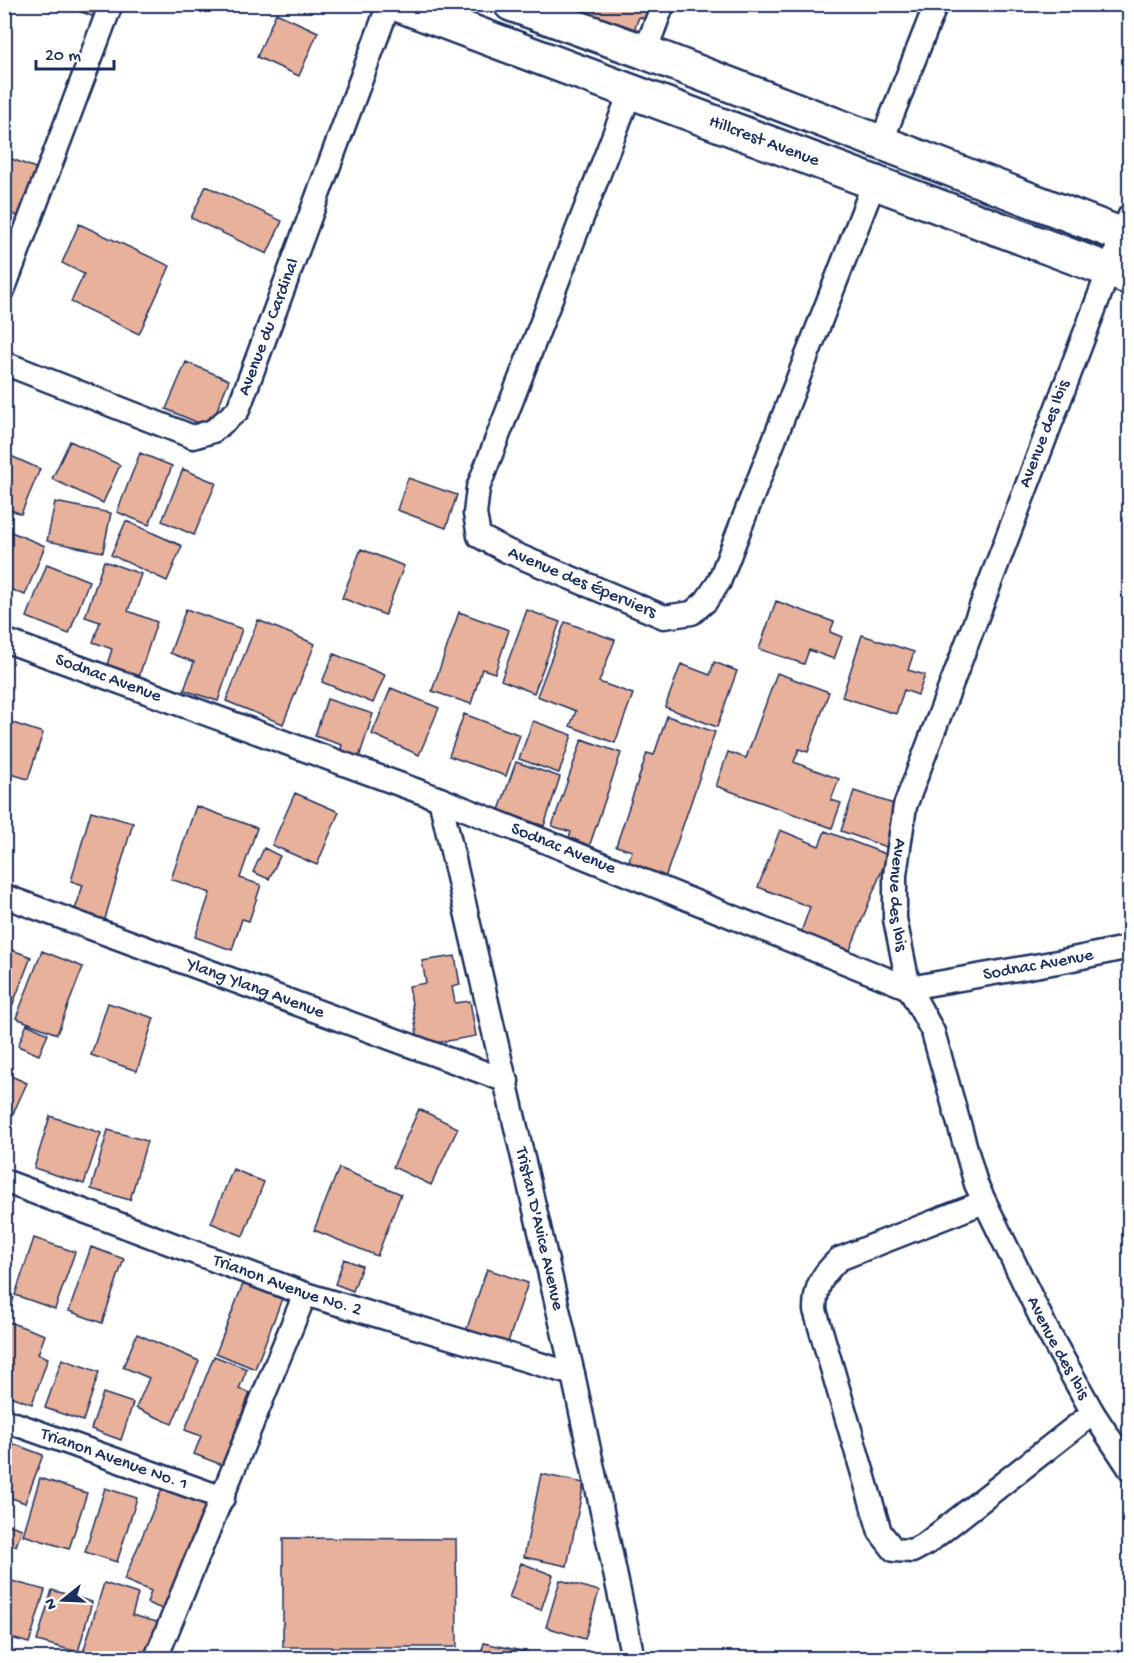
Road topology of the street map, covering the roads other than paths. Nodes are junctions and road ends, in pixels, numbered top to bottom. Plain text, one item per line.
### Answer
1 (111, 4) edge
2 (389, 4) edge
3 (398, 4) edge
4 (511, 4) edge
5 (663, 4) edge
6 (936, 4) edge
7 (645, 52) junction
8 (630, 93) junction
9 (881, 143) junction
10 (874, 183) junction
11 (1127, 229) edge
12 (1118, 274) edge
13 (4, 288) edge
14 (4, 363) edge
15 (4, 640) edge
16 (440, 799) junction
17 (4, 896) edge
18 (1130, 947) edge
19 (909, 988) junction
20 (507, 1081) junction
21 (4, 1181) edge
22 (984, 1202) junction
23 (305, 1294) junction
24 (573, 1374) junction
25 (1093, 1413) junction
26 (4, 1420) edge
27 (1130, 1469) edge
28 (223, 1498) junction
29 (156, 1659) edge
30 (633, 1659) edge

1 - 13 street
2 - 14 street, Avenue du Cardinal
3 - 8 main road, Hillcrest Avenue
4 - 7 main road
5 - 7 street
6 - 9 street
7 - 9 main road
8 - 10 main road, Hillcrest Avenue
8 - 10 street, Avenue des Éperviers
9 - 11 main road
10 - 12 main road, Hillcrest Avenue
11 - 12 street, Avenue des Ibis
12 - 19 street, Avenue des Ibis
15 - 16 street, Sodnac Avenue
16 - 19 street, Sodnac Avenue
16 - 20 street, Tristan D'Avice Avenue
17 - 20 street, Ylang Ylang Avenue
18 - 19 street, Sodnac Avenue
19 - 22 street, Avenue des Ibis
20 - 24 street, Tristan D'Avice Avenue
21 - 23 street, Trianon Avenue No. 2
22 - 25 street, Avenue des Ibis
22 - 25 street
23 - 24 street, Trianon Avenue No. 2
23 - 28 street
24 - 30 street, Tristan D'Avice Avenue
25 - 27 street, Avenue des Ibis
26 - 28 street, Trianon Avenue No. 1
28 - 29 street

